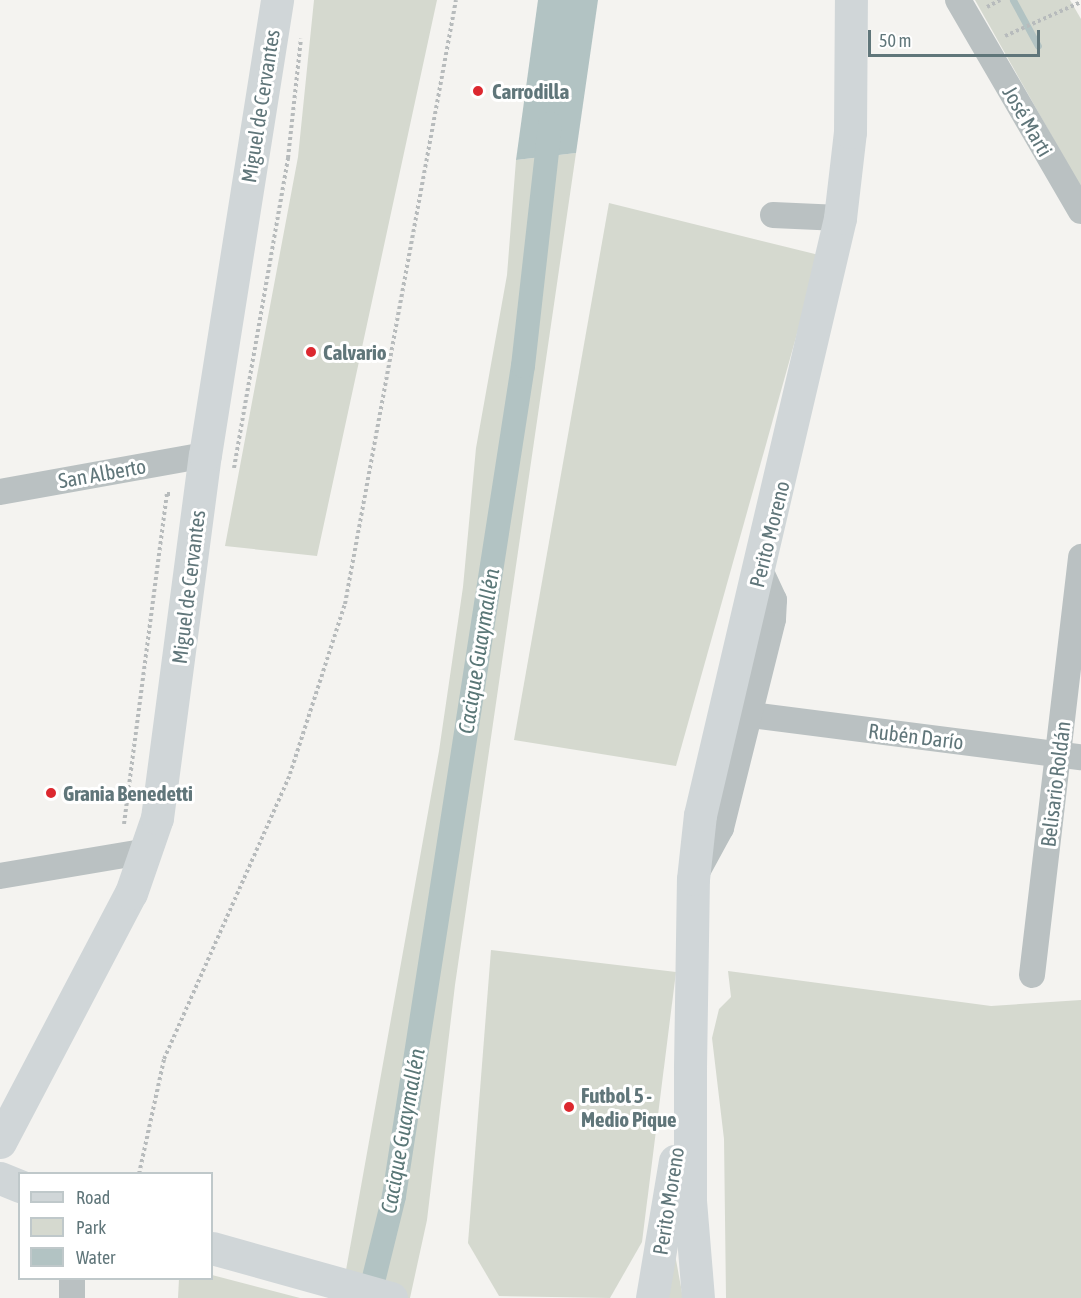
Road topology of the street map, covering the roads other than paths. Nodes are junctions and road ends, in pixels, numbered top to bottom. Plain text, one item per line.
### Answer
1 (277, 0) edge
2 (851, 0) edge
3 (958, 0) edge
4 (1081, 211) edge
5 (773, 215) dead end
6 (840, 218) junction
7 (205, 455) junction
8 (0, 492) edge
9 (1081, 557) edge
10 (760, 570) junction
11 (751, 716) junction
12 (1070, 755) edge
13 (148, 851) junction
14 (0, 876) edge
15 (693, 879) junction
16 (1032, 975) dead end
17 (690, 1067) junction
18 (0, 1142) edge
19 (0, 1178) edge
20 (18, 1185) edge
21 (213, 1248) edge
22 (72, 1280) edge
23 (72, 1298) edge
24 (392, 1298) edge
25 (652, 1298) edge
26 (698, 1298) edge

1 - 7 main road, Miguel de Cervantes
2 - 6 main road, Perito Moreno
3 - 4 street, José Marti
5 - 6 street
6 - 10 main road, Perito Moreno
7 - 8 street, San Alberto
7 - 13 main road, Miguel de Cervantes
9 - 12 street, Belisario Roldán
10 - 11 street
10 - 15 main road, Perito Moreno
11 - 12 street, Rubén Darío
11 - 15 street
12 - 16 street, Belisario Roldán
13 - 14 street
13 - 18 main road, Miguel de Cervantes
15 - 17 main road, Perito Moreno
17 - 25 main road, Perito Moreno
17 - 26 main road, Perito Moreno
19 - 20 main road
21 - 24 main road
22 - 23 street

